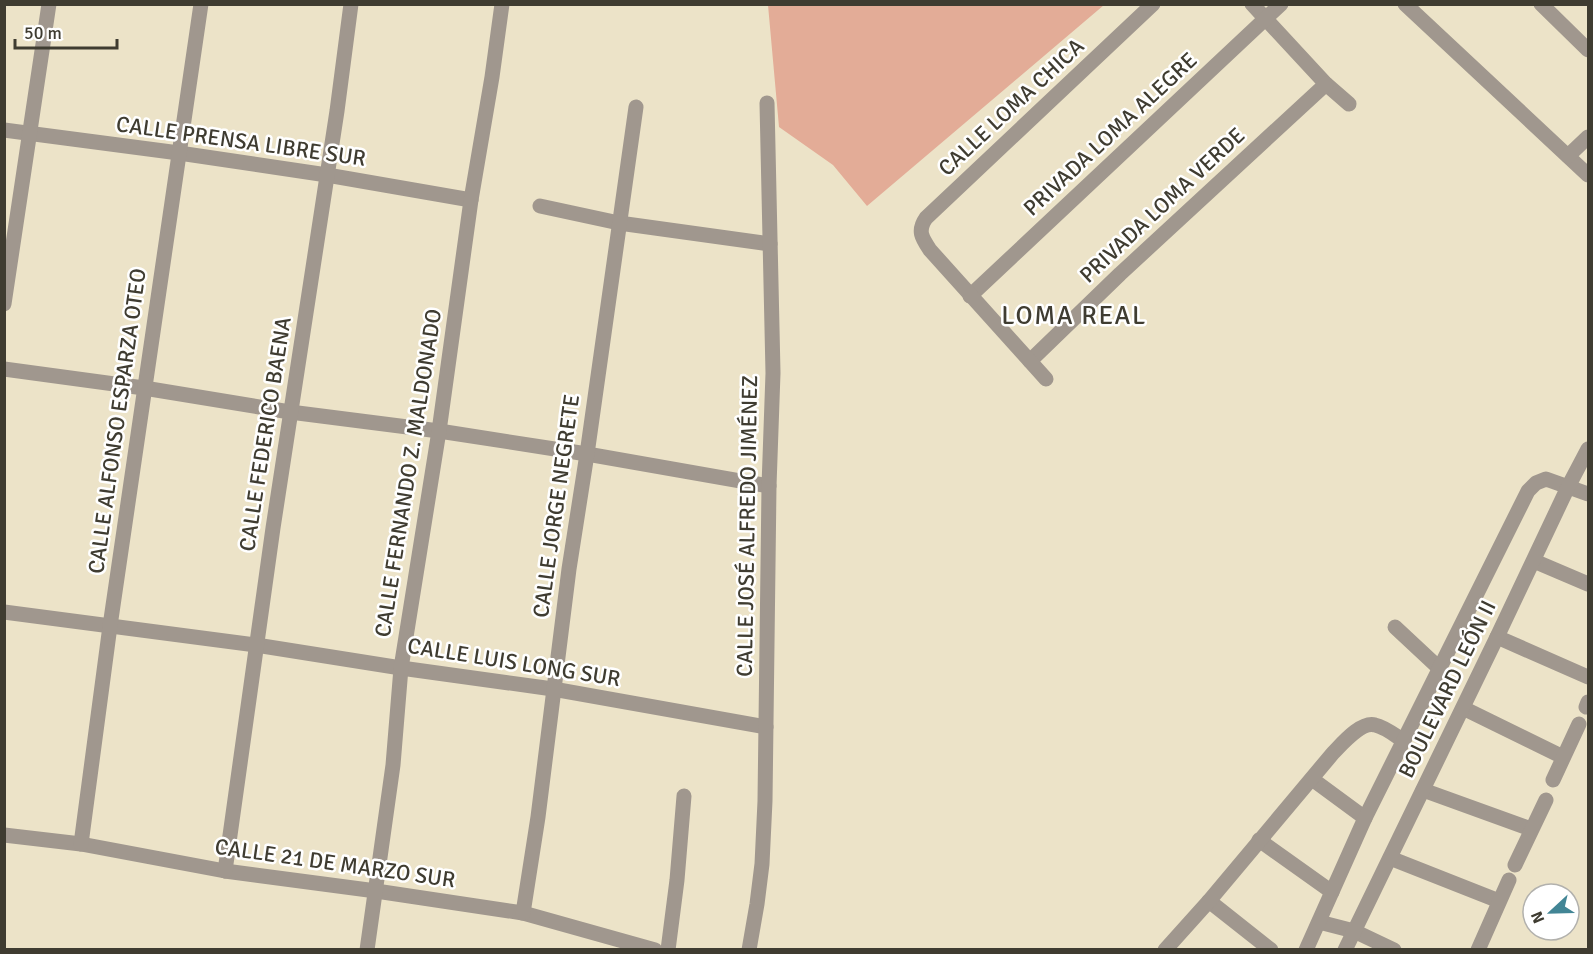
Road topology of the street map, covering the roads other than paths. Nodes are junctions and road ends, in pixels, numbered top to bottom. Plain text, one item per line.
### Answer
1 (49, 4) edge
2 (201, 4) edge
3 (351, 4) edge
4 (502, 4) edge
5 (1153, 4) edge
6 (1252, 4) edge
7 (1281, 4) edge
8 (1405, 4) edge
9 (1541, 4) edge
10 (1265, 20) junction
11 (1588, 50) edge
12 (1326, 84) junction
13 (766, 103) dead end
14 (1349, 104) dead end
15 (636, 107) dead end
16 (4, 130) edge
17 (30, 134) junction
18 (1588, 137) edge
19 (179, 153) junction
20 (1568, 156) junction
21 (327, 175) junction
22 (1588, 175) edge
23 (471, 200) junction
24 (540, 206) dead end
25 (619, 223) junction
26 (770, 244) junction
27 (970, 296) junction
28 (4, 304) edge
29 (1030, 361) junction
30 (4, 369) edge
31 (1046, 379) dead end
32 (144, 388) junction
33 (290, 412) junction
34 (439, 431) junction
35 (1588, 449) edge
36 (587, 454) junction
37 (769, 486) junction
38 (1568, 487) junction
39 (1588, 494) edge
40 (1534, 561) junction
41 (1588, 584) edge
42 (4, 612) edge
43 (110, 626) junction
44 (1395, 627) dead end
45 (1497, 637) junction
46 (256, 645) junction
47 (401, 668) junction
48 (1440, 669) junction
49 (1588, 677) edge
50 (553, 689) junction
51 (1463, 708) junction
52 (1579, 724) dead end
53 (766, 727) junction
54 (1404, 741) junction
55 (1563, 757) junction
56 (1312, 779) junction
57 (1553, 780) dead end
58 (1423, 790) junction
59 (684, 796) dead end
60 (1546, 800) dead end
61 (1365, 818) junction
62 (1531, 829) junction
63 (4, 836) edge
64 (1259, 840) junction
65 (81, 844) junction
66 (1390, 858) junction
67 (1515, 865) dead end
68 (225, 871) junction
69 (1509, 880) dead end
70 (376, 891) junction
71 (1332, 892) junction
72 (1209, 901) junction
73 (1499, 901) junction
74 (523, 913) junction
75 (1319, 922) junction
76 (1354, 931) junction
77 (367, 950) edge
78 (655, 950) edge
79 (668, 950) edge
80 (749, 950) edge
81 (1165, 950) edge
82 (1271, 950) edge
83 (1306, 950) edge
84 (1345, 950) edge
85 (1394, 950) edge
86 (1478, 950) edge

1 - 17 street
2 - 19 street, CALLE ALFONSO ESPARZA OTEO
3 - 21 street, CALLE FEDERICO BAENA
4 - 23 street, CALLE FERNANDO Z. MALDONADO
5 - 27 street, CALLE LOMA CHICA
6 - 10 street
7 - 10 street, PRIVADA LOMA ALEGRE
8 - 20 street
9 - 11 street
10 - 12 street
10 - 27 street, PRIVADA LOMA ALEGRE
12 - 14 street
12 - 29 street, PRIVADA LOMA VERDE
13 - 26 street, CALLE JOSÉ ALFREDO JIMÉNEZ
15 - 25 street, CALLE JORGE NEGRETE
16 - 17 street, CALLE PRENSA LIBRE SUR
17 - 19 street, CALLE PRENSA LIBRE SUR
17 - 28 street
18 - 20 street
19 - 21 street, CALLE PRENSA LIBRE SUR
19 - 32 street, CALLE ALFONSO ESPARZA OTEO
20 - 22 street
21 - 23 street, CALLE PRENSA LIBRE SUR
21 - 33 street, CALLE FEDERICO BAENA
23 - 34 street, CALLE FERNANDO Z. MALDONADO
24 - 25 street
25 - 26 street
25 - 36 street, CALLE JORGE NEGRETE
26 - 37 street, CALLE JOSÉ ALFREDO JIMÉNEZ
27 - 29 street
29 - 31 street
30 - 32 street
32 - 33 street
32 - 43 street, CALLE ALFONSO ESPARZA OTEO
33 - 34 street
33 - 46 street, CALLE FEDERICO BAENA
34 - 36 street
34 - 47 street, CALLE FERNANDO Z. MALDONADO
35 - 38 street, BOULEVARD LEÓN II
36 - 37 street
36 - 50 street, CALLE JORGE NEGRETE
37 - 53 street, CALLE JOSÉ ALFREDO JIMÉNEZ
38 - 39 street
38 - 40 street, BOULEVARD LEÓN II
38 - 48 street
40 - 41 street
40 - 45 street, BOULEVARD LEÓN II
42 - 43 street, CALLE LUIS LONG SUR
43 - 46 street, CALLE LUIS LONG SUR
43 - 65 street, CALLE ALFONSO ESPARZA OTEO
44 - 48 street
45 - 49 street
45 - 51 street, BOULEVARD LEÓN II
46 - 47 street, CALLE LUIS LONG SUR
46 - 68 street, CALLE FEDERICO BAENA
47 - 50 street, CALLE LUIS LONG SUR
47 - 70 street, CALLE FERNANDO Z. MALDONADO
48 - 54 street
50 - 53 street, CALLE LUIS LONG SUR
50 - 74 street, CALLE JORGE NEGRETE
51 - 55 street
51 - 58 street, BOULEVARD LEÓN II
52 - 55 street
53 - 80 street, CALLE JOSÉ ALFREDO JIMÉNEZ
54 - 56 street
54 - 61 street
55 - 57 street
56 - 61 street
56 - 64 street
58 - 62 street
58 - 66 street, BOULEVARD LEÓN II
59 - 79 street
60 - 62 street
61 - 71 street
62 - 67 street
63 - 65 street, CALLE 21 DE MARZO SUR
64 - 71 street
64 - 72 street
65 - 68 street, CALLE 21 DE MARZO SUR
66 - 73 street
66 - 76 street, BOULEVARD LEÓN II
68 - 70 street, CALLE 21 DE MARZO SUR
69 - 73 street
70 - 74 street, CALLE 21 DE MARZO SUR
70 - 77 street, CALLE FERNANDO Z. MALDONADO
71 - 75 street
72 - 81 street
72 - 82 street
73 - 86 street
74 - 78 street, CALLE 21 DE MARZO SUR
75 - 76 street
75 - 83 street
76 - 84 street, BOULEVARD LEÓN II
76 - 85 street

